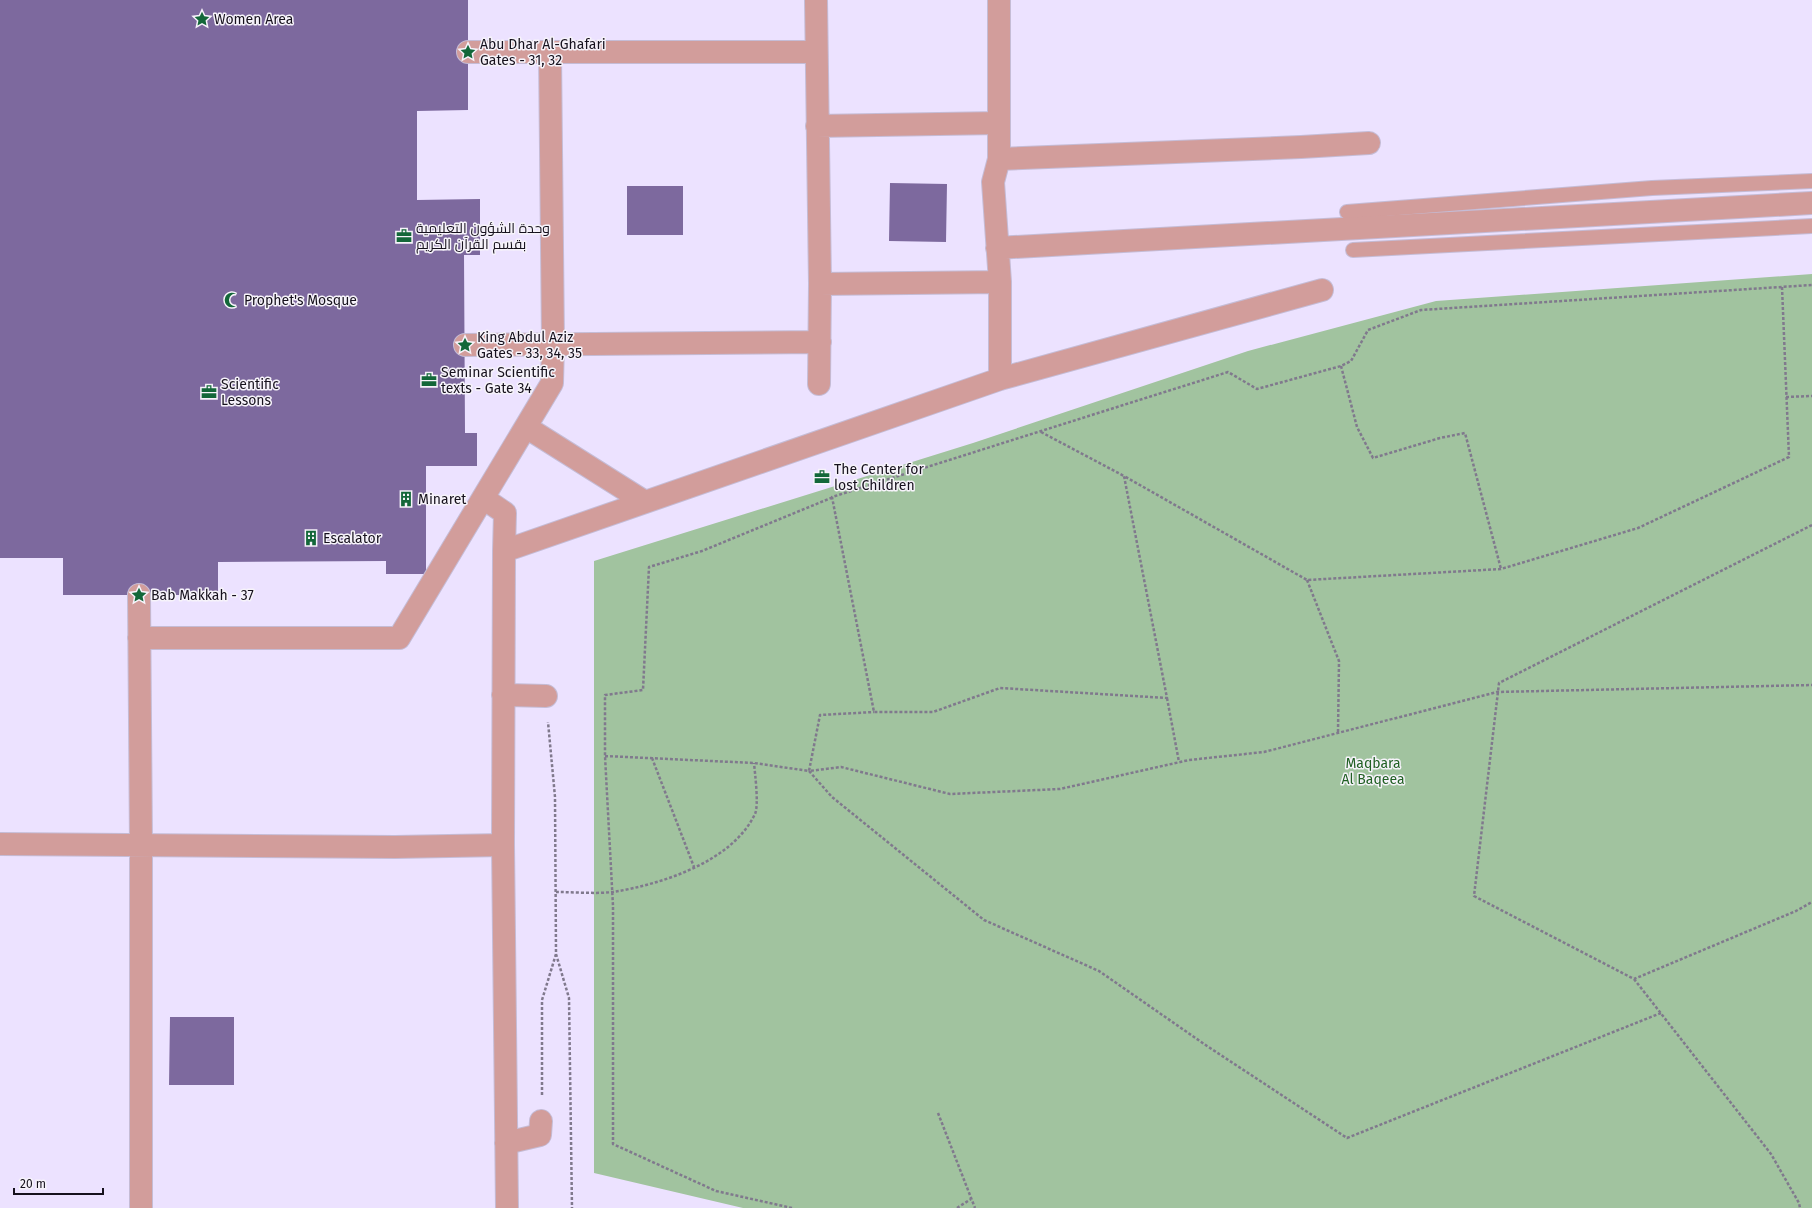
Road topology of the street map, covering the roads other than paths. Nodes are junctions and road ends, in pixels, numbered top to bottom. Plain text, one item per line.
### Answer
1 (816, 0) edge
2 (999, 0) edge
3 (468, 52) dead end
4 (550, 52) junction
5 (816, 52) junction
6 (999, 123) junction
7 (817, 126) junction
8 (1369, 143) dead end
9 (999, 159) junction
10 (1812, 182) edge
11 (1812, 203) edge
12 (1347, 212) dead end
13 (1812, 226) edge
14 (997, 248) junction
15 (1353, 250) dead end
16 (1000, 282) junction
17 (820, 284) junction
18 (1322, 290) dead end
19 (820, 342) junction
20 (553, 344) junction
21 (465, 345) dead end
22 (1000, 379) junction
23 (819, 384) dead end
24 (526, 427) junction
25 (483, 498) junction
26 (645, 502) junction
27 (504, 551) junction
28 (139, 595) dead end
29 (139, 638) junction
30 (504, 695) junction
31 (546, 696) road end
32 (0, 844) edge
33 (141, 844) junction
34 (503, 845) junction
35 (541, 1121) road end
36 (506, 1143) junction
37 (141, 1208) edge
38 (507, 1208) edge

1 - 5 street
2 - 6 street
3 - 4 street
4 - 5 street
4 - 20 street
5 - 7 street
6 - 7 street
6 - 9 street
7 - 17 street
8 - 9 street
9 - 14 street
10 - 12 lane
11 - 14 street
13 - 15 lane
14 - 16 street
16 - 17 street
16 - 22 street
17 - 19 street
18 - 22 street
19 - 20 street
19 - 23 street
20 - 21 street
20 - 24 street
22 - 26 street
24 - 25 street
24 - 26 street
25 - 27 street
25 - 29 street
26 - 27 street
27 - 30 street
28 - 29 street
29 - 33 street
30 - 31 street
30 - 34 street
32 - 33 street
33 - 34 street
33 - 37 street
34 - 36 street
35 - 36 street
36 - 38 street

